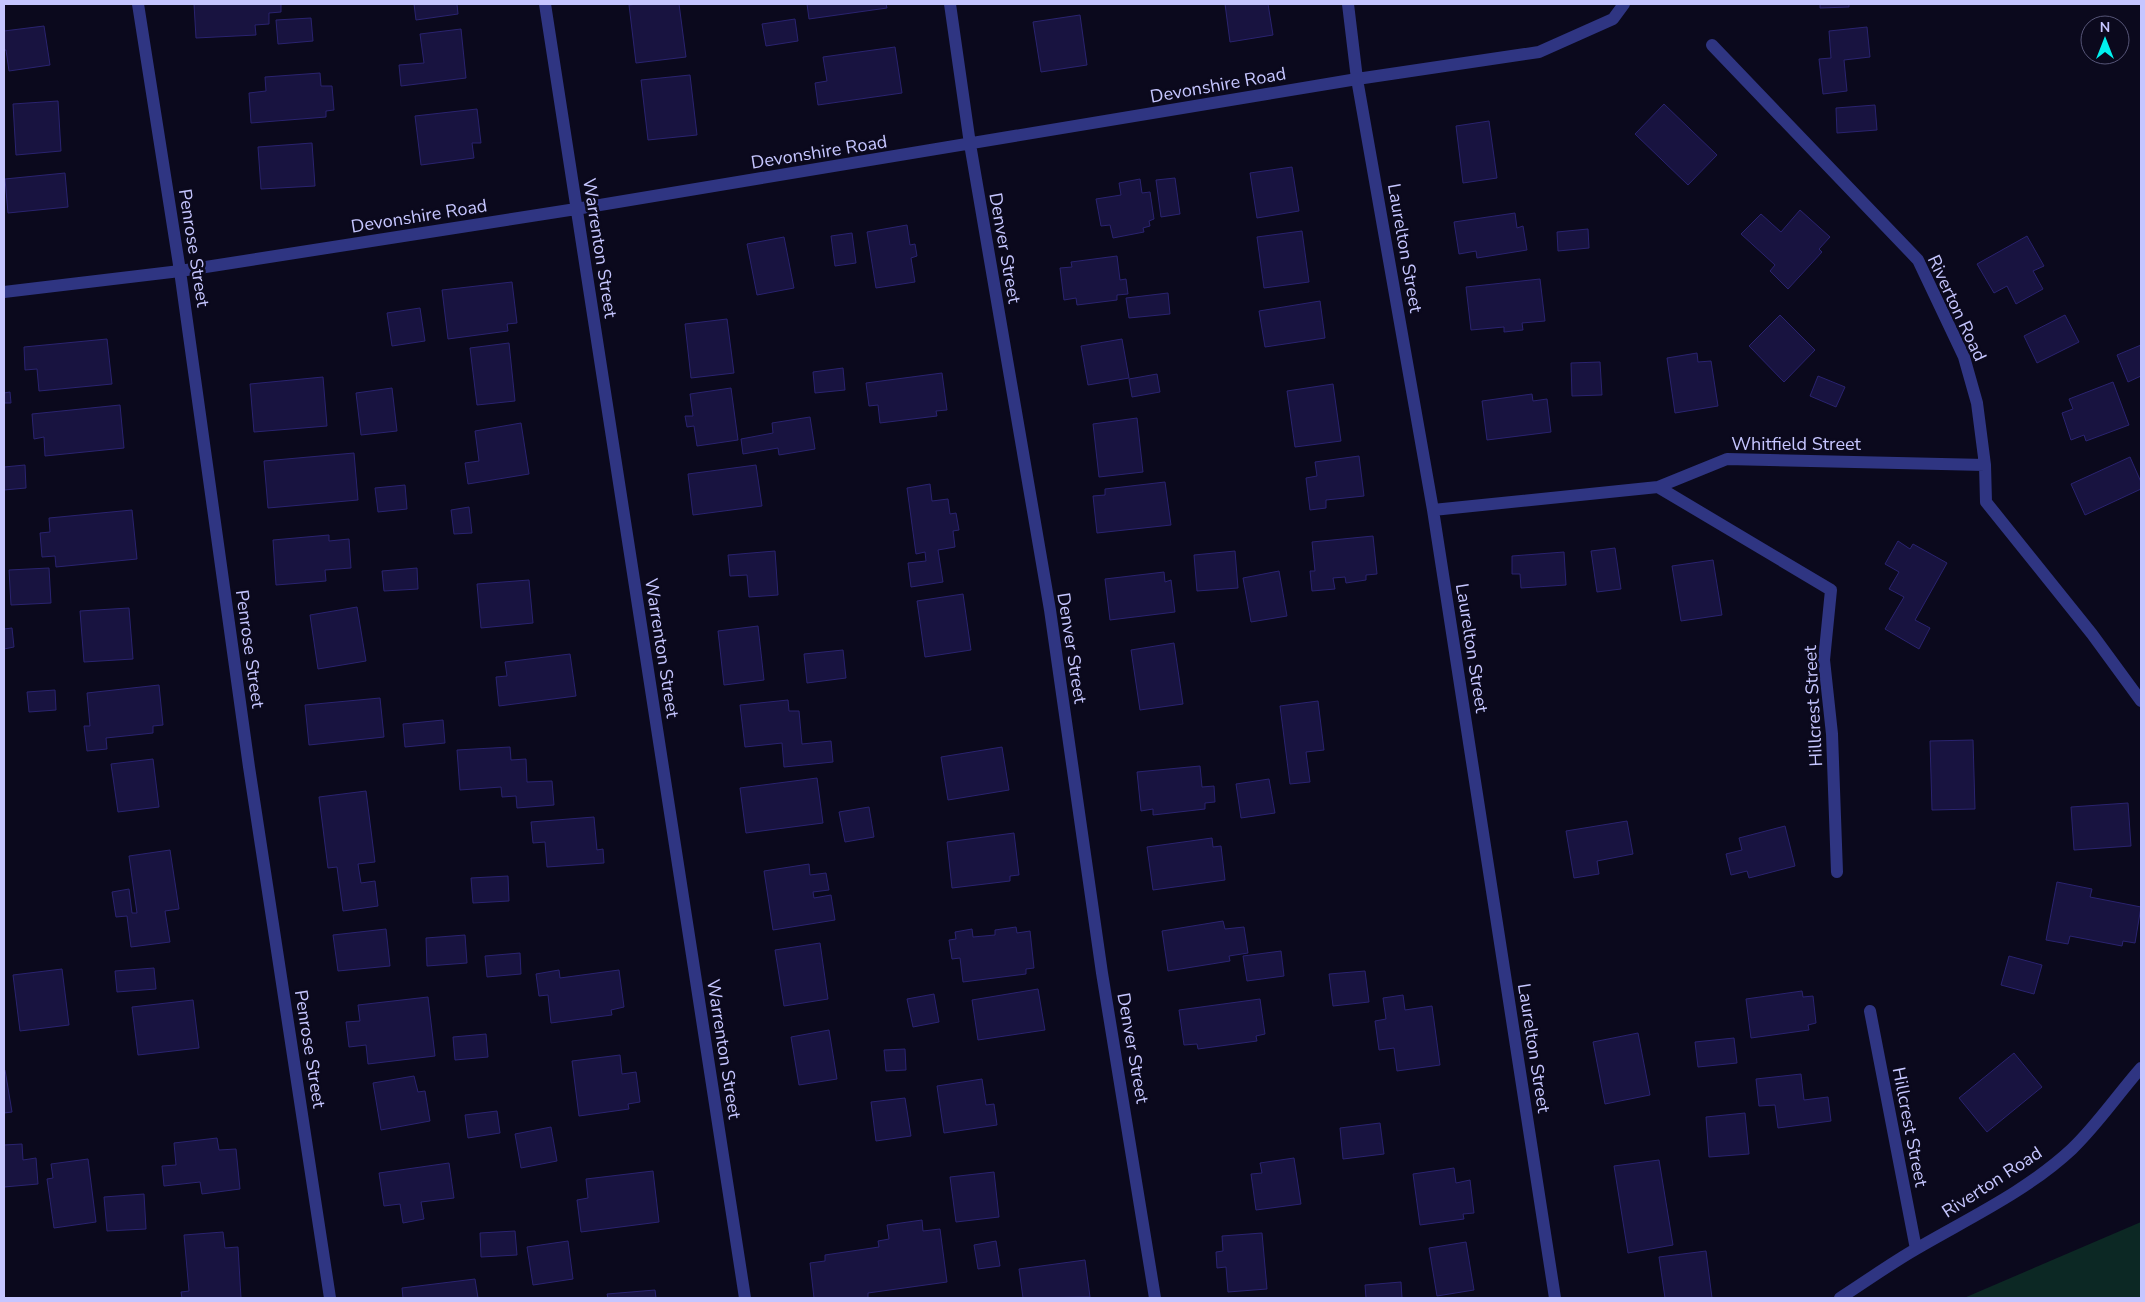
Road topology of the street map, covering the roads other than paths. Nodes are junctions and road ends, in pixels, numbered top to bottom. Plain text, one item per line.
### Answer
1 (138, 4) edge
2 (545, 4) edge
3 (950, 4) edge
4 (1348, 4) edge
5 (1624, 4) edge
6 (1712, 45) dead end
7 (1357, 79) junction
8 (970, 144) junction
9 (576, 209) junction
10 (180, 271) junction
11 (4, 292) edge
12 (1985, 464) junction
13 (1658, 487) junction
14 (1432, 510) junction
15 (2141, 702) edge
16 (1837, 872) dead end
17 (1870, 1011) dead end
18 (2141, 1068) edge
19 (1916, 1250) junction
20 (330, 1298) edge
21 (745, 1298) edge
22 (1155, 1298) edge
23 (1555, 1298) edge
24 (1840, 1298) edge

1 - 10 street, Penrose Street
2 - 9 street, Warrenton Street
3 - 8 street, Denver Street
4 - 7 street, Laurelton Street
5 - 7 street, Devonshire Road
6 - 12 street, Riverton Road
7 - 8 street, Devonshire Road
7 - 14 street, Laurelton Street
8 - 9 street, Devonshire Road
8 - 22 street, Denver Street
9 - 10 street, Devonshire Road
9 - 21 street, Warrenton Street
10 - 11 street, Devonshire Road
10 - 20 street, Penrose Street
12 - 13 street, Whitfield Street
12 - 15 street, Riverton Road
13 - 14 street, Whitfield Street
13 - 16 street, Hillcrest Street
14 - 23 street, Laurelton Street
17 - 19 street, Hillcrest Street
18 - 19 street, Riverton Road
19 - 24 street, Riverton Road

